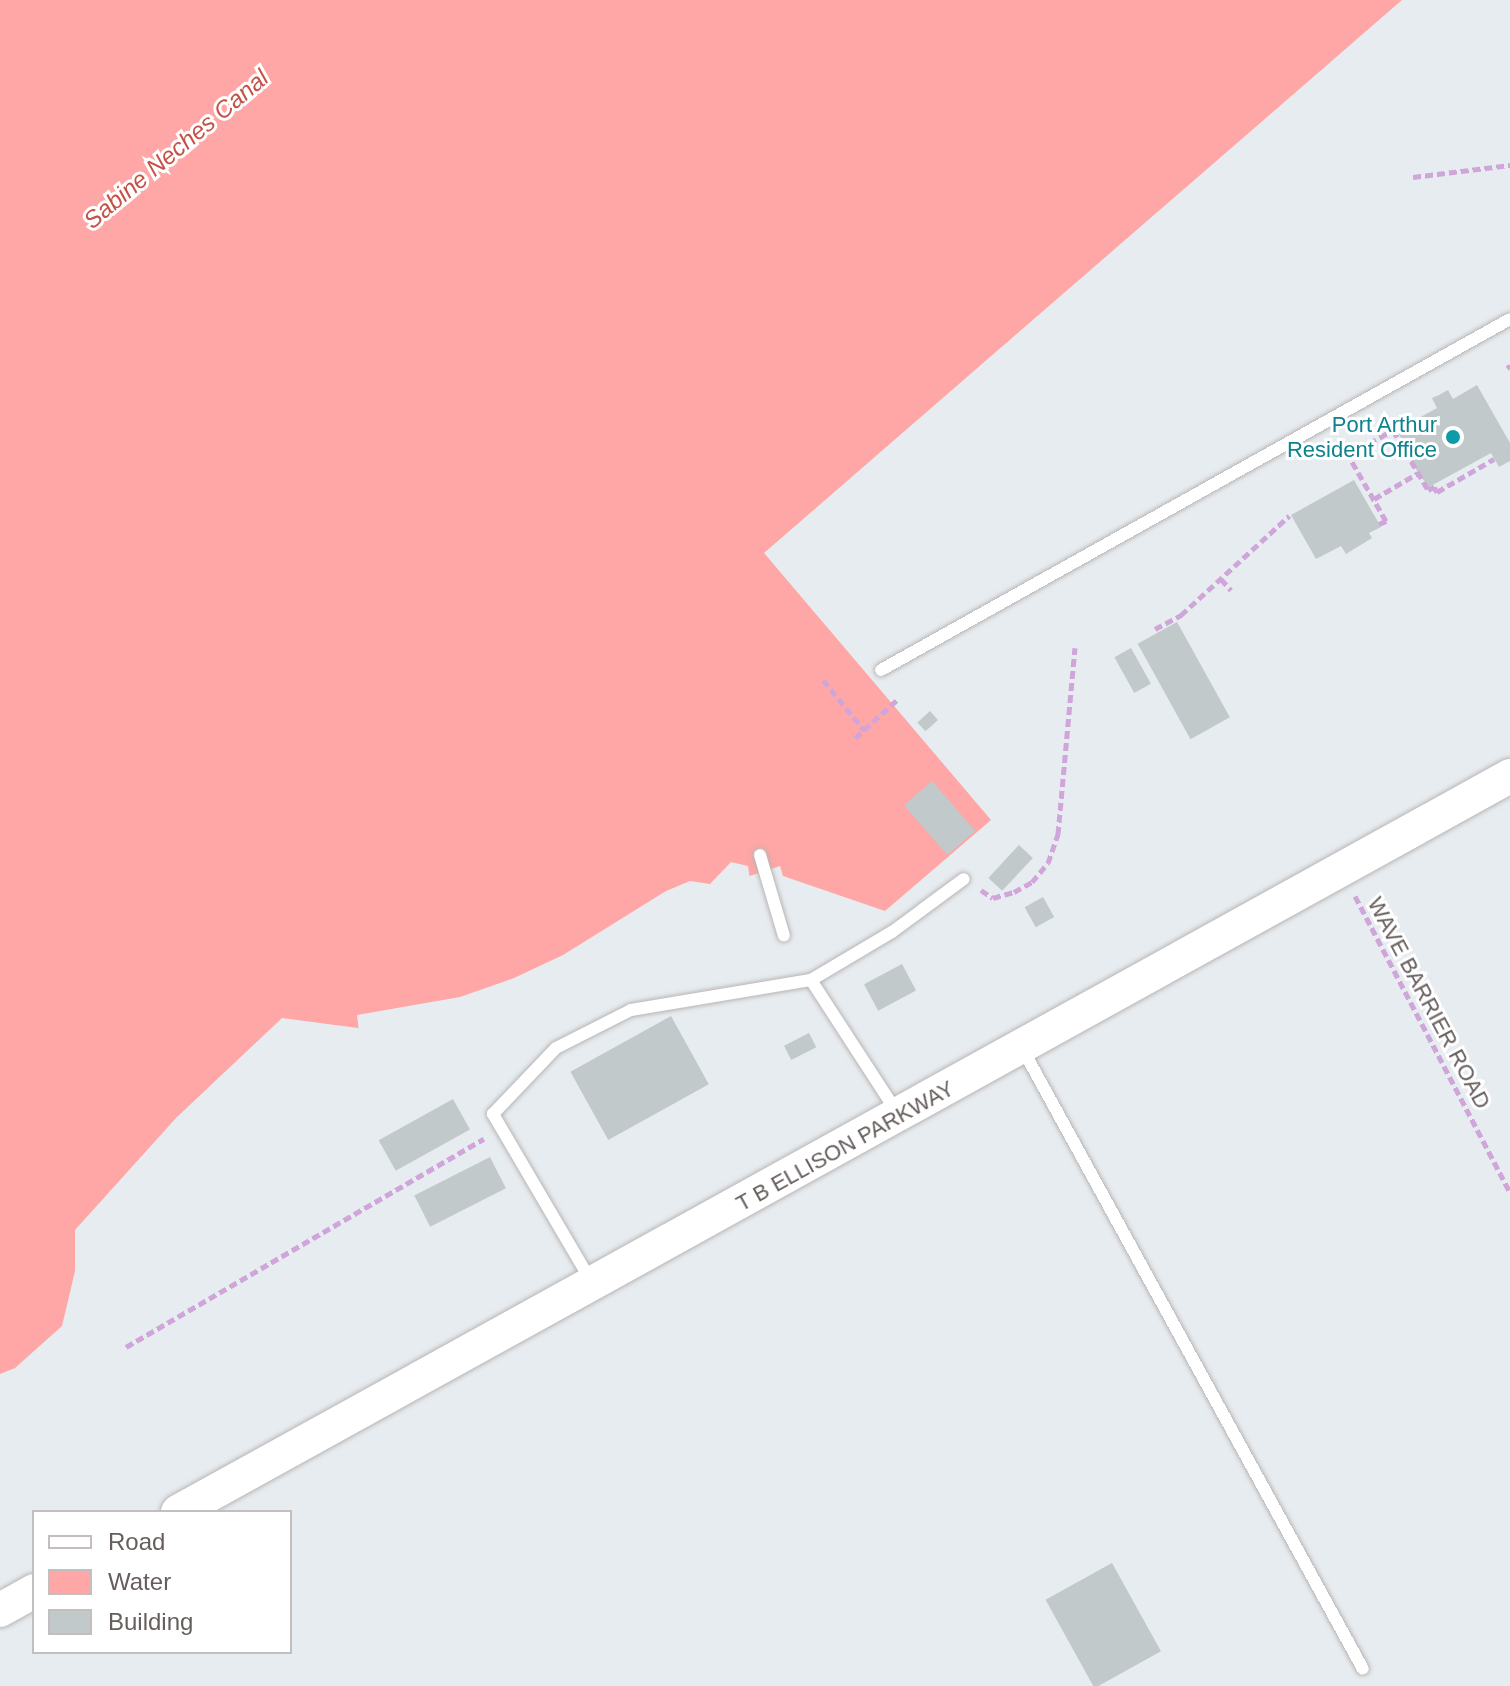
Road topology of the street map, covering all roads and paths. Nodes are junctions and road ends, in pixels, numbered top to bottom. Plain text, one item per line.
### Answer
1 (1510, 165) edge
2 (1413, 177) dead end
3 (1510, 319) edge
4 (1494, 459) dead end
5 (1418, 473) junction
6 (1374, 499) junction
7 (1289, 516) dead end
8 (1379, 524) dead end
9 (1221, 579) junction
10 (1231, 590) dead end
11 (1155, 629) dead end
12 (1075, 648) dead end
13 (881, 670) dead end
14 (823, 680) dead end
15 (899, 698) dead end
16 (864, 730) junction
17 (855, 738) dead end
18 (1510, 776) edge
19 (760, 855) dead end
20 (1342, 871) junction
21 (964, 879) joint
22 (784, 936) dead end
23 (811, 980) junction
24 (1022, 1048) junction
25 (899, 1116) junction
26 (502, 1129) junction
27 (1510, 1193) edge
28 (593, 1284) junction
29 (126, 1347) dead end
30 (182, 1510) edge
31 (32, 1592) edge
32 (0, 1610) edge
33 (1363, 1669) dead end

1 - 2 path
3 - 13 lane
4 - 5 path
5 - 6 path
5 - 6 path
6 - 8 path
7 - 9 path
9 - 10 path
9 - 11 path
12 - 21 path
14 - 16 path
15 - 16 path
16 - 17 path
18 - 20 street, T B ELLISON PARKWAY
19 - 22 lane
20 - 24 street, T B ELLISON PARKWAY
20 - 27 path, WAVE BARRIER ROAD
21 - 23 lane
23 - 25 lane
23 - 26 lane
24 - 25 street, T B ELLISON PARKWAY
24 - 33 lane
25 - 28 street, T B ELLISON PARKWAY
26 - 28 lane
26 - 29 path
28 - 30 street, T B ELLISON PARKWAY
31 - 32 street

